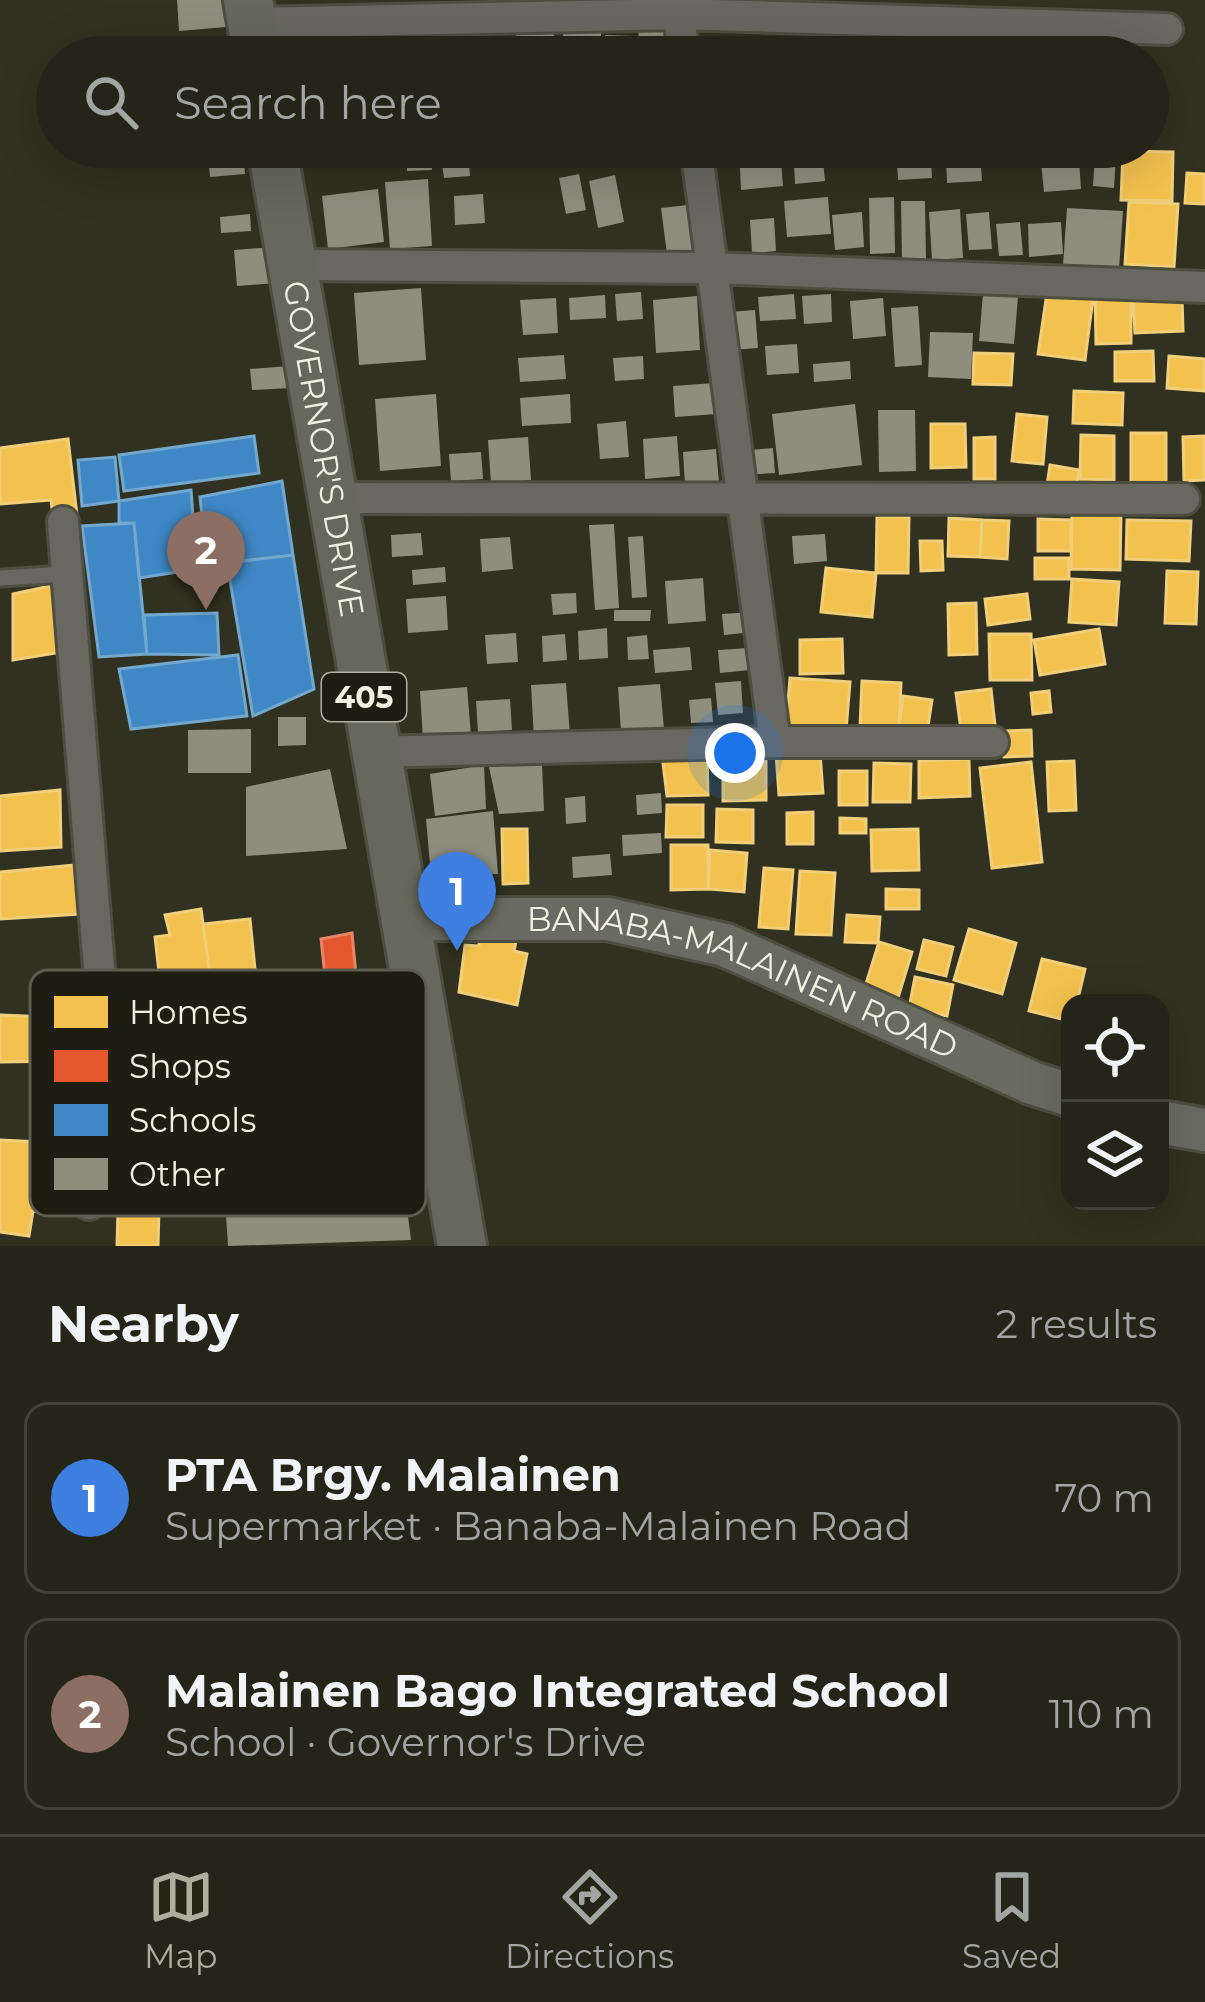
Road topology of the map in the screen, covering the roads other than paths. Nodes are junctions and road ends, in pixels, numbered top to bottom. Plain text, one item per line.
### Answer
1 (679, 14) junction
2 (253, 27) edge
3 (1166, 29) dead end
4 (682, 36) edge
5 (276, 168) edge
6 (699, 168) edge
7 (292, 265) junction
8 (712, 268) junction
9 (1205, 287) edge
10 (744, 497) junction
11 (332, 498) junction
12 (1184, 499) dead end
13 (63, 522) dead end
14 (66, 574) junction
15 (0, 578) edge
16 (775, 742) junction
17 (993, 742) dead end
18 (374, 752) junction
19 (403, 920) junction
20 (99, 970) edge
21 (411, 970) edge
22 (426, 1051) edge
23 (1061, 1092) edge
24 (1169, 1124) edge
25 (1205, 1130) edge
26 (462, 1246) edge

1 - 2 street
1 - 3 street
1 - 4 street
5 - 7 main road, GOVERNOR'S DRIVE / 405
6 - 8 street
7 - 8 street
7 - 11 main road, GOVERNOR'S DRIVE / 405
8 - 9 street
8 - 10 street
10 - 11 street
10 - 12 street
10 - 16 street
11 - 18 main road, GOVERNOR'S DRIVE / 405
13 - 14 street
14 - 15 lane
14 - 20 street
16 - 17 street
16 - 18 street
18 - 19 main road, GOVERNOR'S DRIVE / 405
19 - 21 main road, GOVERNOR'S DRIVE / 405
19 - 23 street, BANABA-MALAINEN ROAD
22 - 26 main road, GOVERNOR'S DRIVE / 405
24 - 25 street

